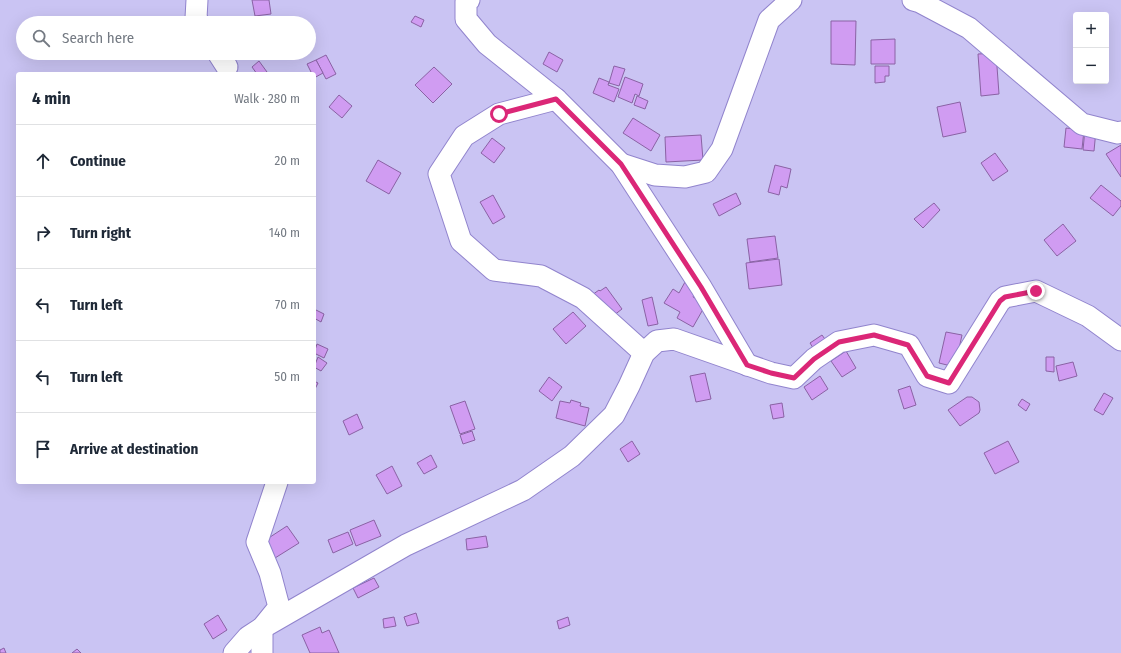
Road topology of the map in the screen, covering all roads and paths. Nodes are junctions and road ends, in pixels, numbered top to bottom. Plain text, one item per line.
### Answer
1 (197, 0) edge
2 (469, 0) edge
3 (791, 0) edge
4 (913, 0) edge
5 (196, 16) edge
6 (556, 99) junction
7 (1121, 132) edge
8 (621, 164) junction
9 (1121, 340) edge
10 (644, 353) junction
11 (747, 365) junction
12 (276, 484) edge
13 (262, 628) junction
14 (234, 653) edge
15 (262, 653) edge

1 - 5 street
2 - 6 street
3 - 8 street
4 - 7 street
6 - 8 street
6 - 10 street
8 - 11 street
9 - 11 street
10 - 11 street
10 - 13 street
12 - 13 street
13 - 14 street
13 - 15 street

